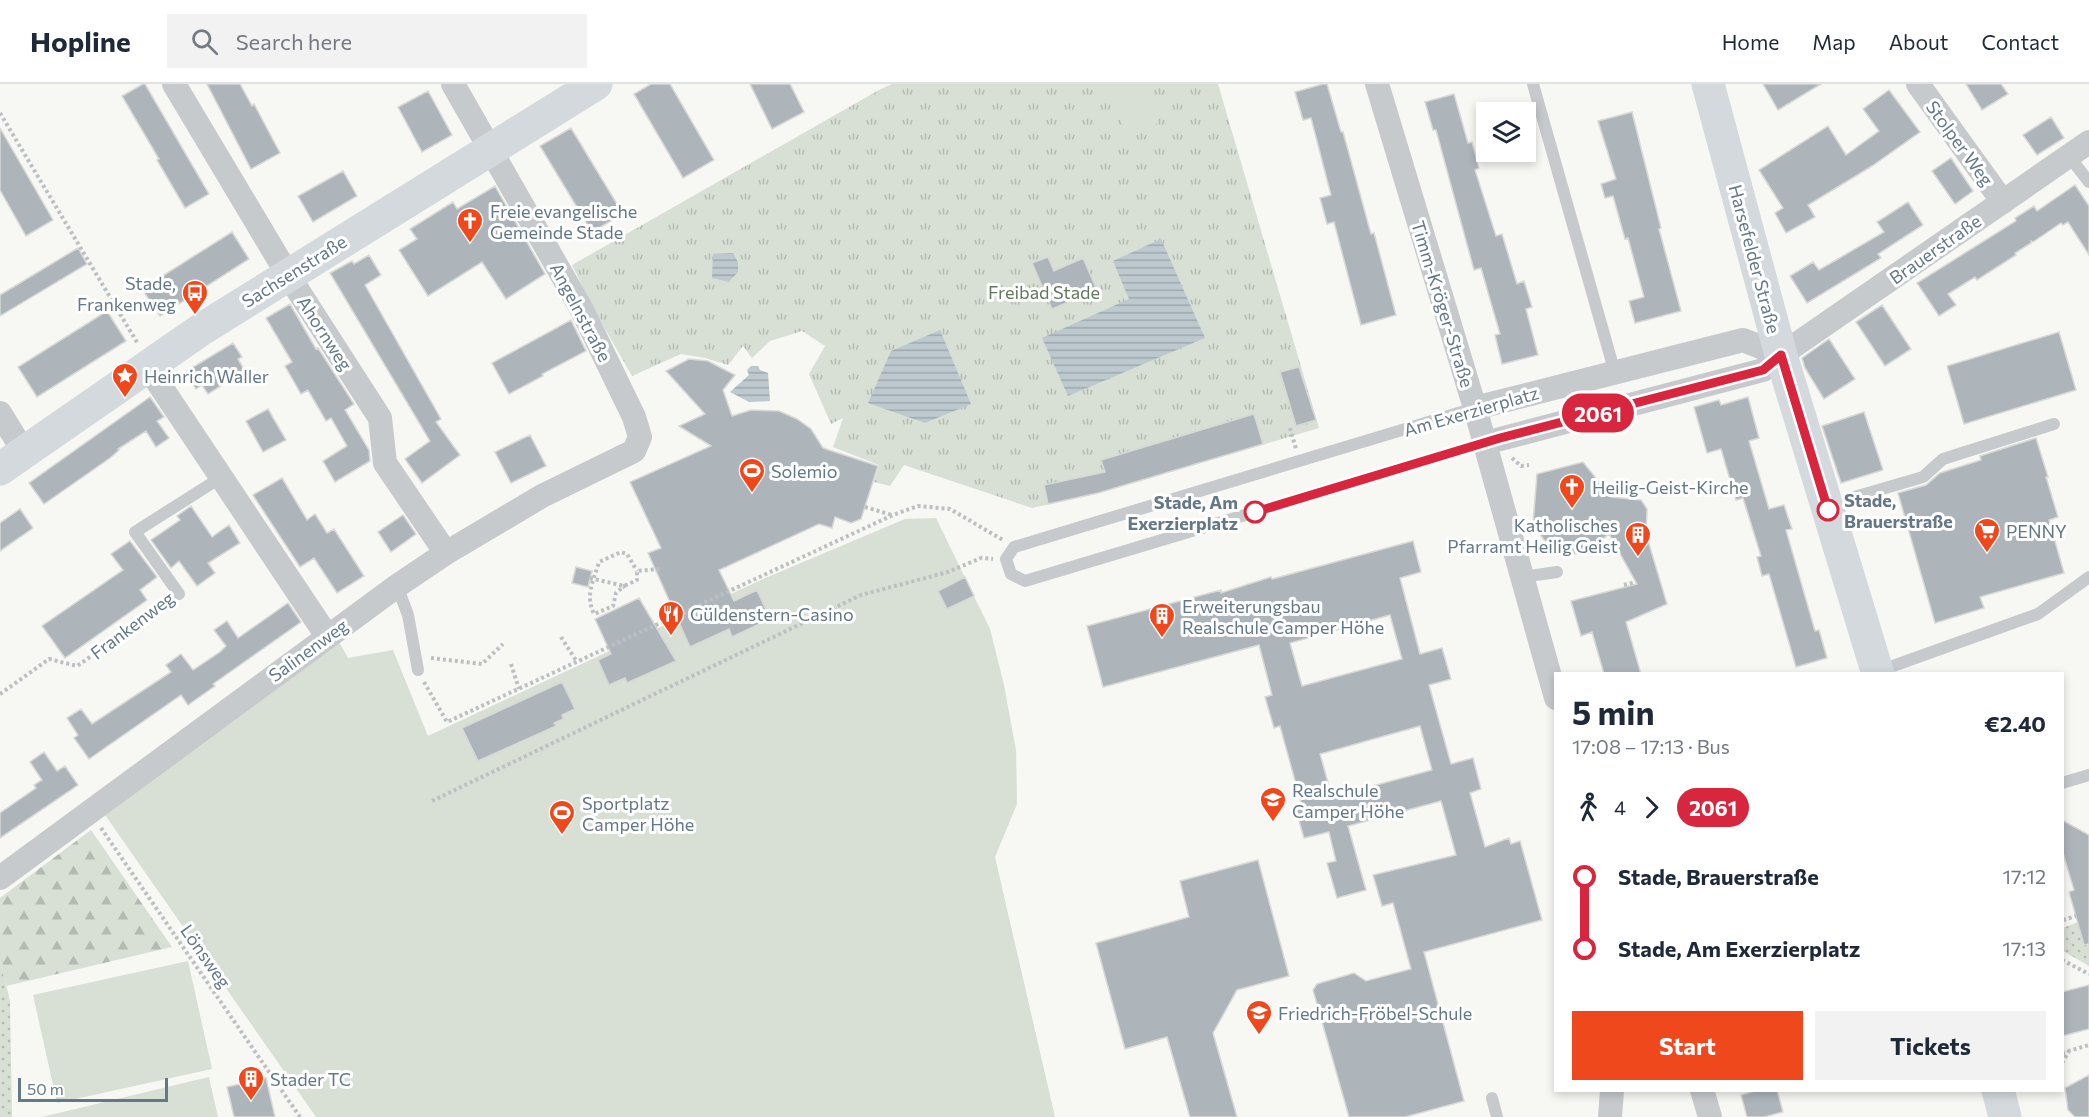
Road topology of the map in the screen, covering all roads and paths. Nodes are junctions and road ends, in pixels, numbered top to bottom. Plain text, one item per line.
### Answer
1 (174, 84) edge
2 (453, 84) edge
3 (596, 84) edge
4 (1377, 84) edge
5 (1533, 84) edge
6 (1708, 84) edge
7 (1918, 84) edge
8 (0, 113) edge
9 (2089, 142) edge
10 (490, 148) junction
11 (2069, 156) junction
12 (2089, 182) edge
13 (2003, 202) junction
14 (288, 274) junction
15 (1781, 355) junction
16 (144, 369) junction
17 (1615, 372) junction
18 (1475, 408) junction
19 (0, 413) edge
20 (2054, 424) dead end
21 (1485, 443) junction
22 (634, 450) joint
23 (12, 460) edge
24 (220, 478) junction
25 (1851, 498) dead end
26 (865, 507) dead end
27 (892, 515) junction
28 (1014, 547) junction
29 (1592, 548) dead end
30 (1612, 551) dead end
31 (446, 553) junction
32 (1006, 559) junction
33 (661, 569) dead end
34 (637, 571) junction
35 (1557, 572) dead end
36 (1522, 577) junction
37 (2089, 577) edge
38 (592, 579) junction
39 (1636, 582) dead end
40 (1624, 585) dead end
41 (397, 586) junction
42 (624, 587) junction
43 (180, 594) joint
44 (327, 636) junction
45 (561, 637) dead end
46 (503, 645) dead end
47 (415, 657) junction
48 (577, 662) junction
49 (511, 664) dead end
50 (418, 670) joint
51 (1878, 672) edge
52 (519, 688) junction
53 (1554, 691) edge
54 (0, 694) edge
55 (2089, 775) edge
56 (2064, 782) edge
57 (432, 801) dead end
58 (89, 811) junction
59 (0, 878) edge
60 (2076, 916) dead end
61 (2064, 920) edge
62 (2064, 961) edge
63 (2089, 974) edge
64 (2089, 1045) edge
65 (2069, 1051) junction
66 (2064, 1052) edge
67 (2064, 1060) edge
68 (1611, 1092) edge
69 (1703, 1092) edge
70 (1999, 1092) edge
71 (1492, 1098) dead end
72 (300, 1117) edge
73 (1497, 1117) edge
74 (1610, 1117) edge
75 (1710, 1117) edge
76 (2005, 1117) edge

1 - 14 street, Ahornweg
2 - 10 street, Angelnstraße
3 - 10 street, Sachsenstraße
4 - 18 street, Timm-Kröger-Straße
5 - 17 lane
6 - 15 street, Harsefelder Straße
7 - 13 street, Stolper Weg
8 - 16 path
9 - 11 street, Brauerstraße
10 - 14 street, Sachsenstraße
10 - 22 street, Angelnstraße
11 - 12 lane
11 - 13 street, Brauerstraße
13 - 15 street, Brauerstraße
14 - 16 street, Sachsenstraße
14 - 31 street, Ahornweg
15 - 17 street, Am Exerzierplatz
15 - 21 street, Am Exerzierplatz
15 - 51 street, Harsefelder Straße
16 - 23 street, Sachsenstraße
16 - 24 street
17 - 18 street, Am Exerzierplatz
18 - 21 street, Timm-Kröger-Straße
18 - 28 lane, Am Exerzierplatz
19 - 23 street
20 - 25 lane
21 - 32 lane, Am Exerzierplatz
21 - 36 street, Timm-Kröger-Straße
22 - 31 street, Salinenweg
24 - 43 lane, Frankenweg
24 - 44 street
26 - 27 path
27 - 28 path
27 - 48 path
28 - 32 lane
29 - 30 path
31 - 41 street, Salinenweg
32 - 57 path
33 - 34 path
34 - 38 path
34 - 42 path
35 - 36 lane
36 - 53 street, Timm-Kröger-Straße
37 - 51 lane
38 - 42 path
38 - 42 path
39 - 40 path
41 - 44 street, Salinenweg
41 - 47 lane
43 - 54 path, Frankenweg
44 - 58 street, Salinenweg
45 - 48 path
46 - 47 path
47 - 50 lane
48 - 52 path
49 - 52 path
50 - 52 path
55 - 56 lane
58 - 59 street, Salinenweg
58 - 72 path, Lönsweg
60 - 61 path
62 - 63 path
64 - 65 path
65 - 66 path
65 - 67 path
68 - 74 street
69 - 75 street
70 - 76 street
71 - 73 lane

